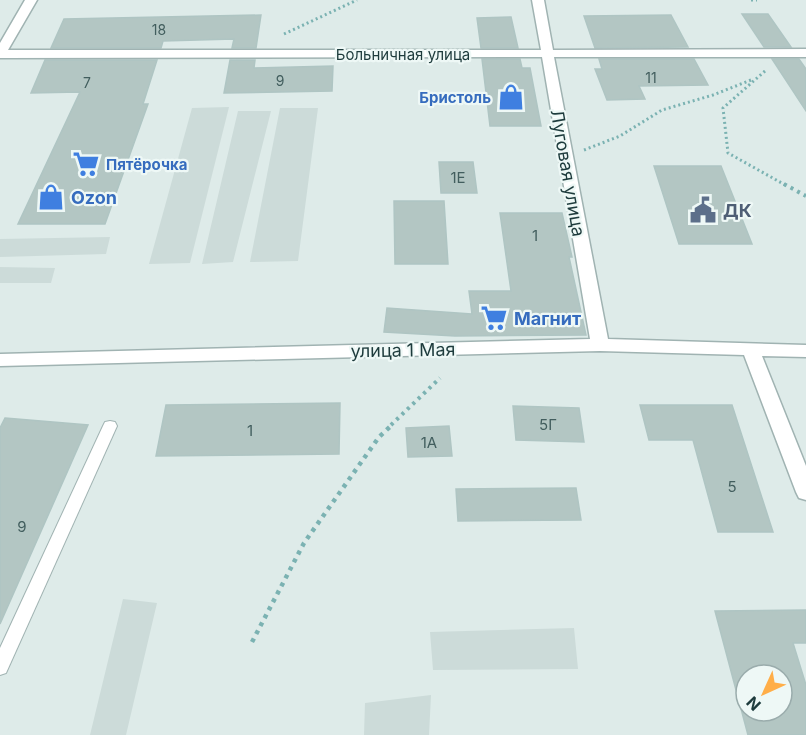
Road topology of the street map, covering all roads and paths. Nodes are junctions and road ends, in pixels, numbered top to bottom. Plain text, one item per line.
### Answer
1 (31, 0) edge
2 (357, 0) edge
3 (538, 0) edge
4 (751, 0) edge
5 (757, 0) edge
6 (274, 38) dead end
7 (782, 53) junction
8 (806, 53) edge
9 (0, 54) edge
10 (546, 54) junction
11 (754, 79) junction
12 (577, 152) dead end
13 (806, 196) edge
14 (600, 345) junction
15 (752, 350) junction
16 (806, 351) edge
17 (0, 360) edge
18 (440, 378) dead end
19 (110, 426) dead end
20 (806, 492) edge
21 (252, 642) dead end
22 (0, 667) edge

1 - 9 street
2 - 6 path
3 - 10 street, Луговая улица
4 - 5 path
7 - 8 street, Больничная улица
7 - 10 street, Больничная улица
7 - 11 path
9 - 10 street, Больничная улица
10 - 14 street, Луговая улица
11 - 12 path
11 - 13 path
14 - 15 street, улица 1 Мая
14 - 17 street, улица 1 Мая
15 - 16 street, улица 1 Мая
15 - 20 street
18 - 21 path
19 - 22 lane

